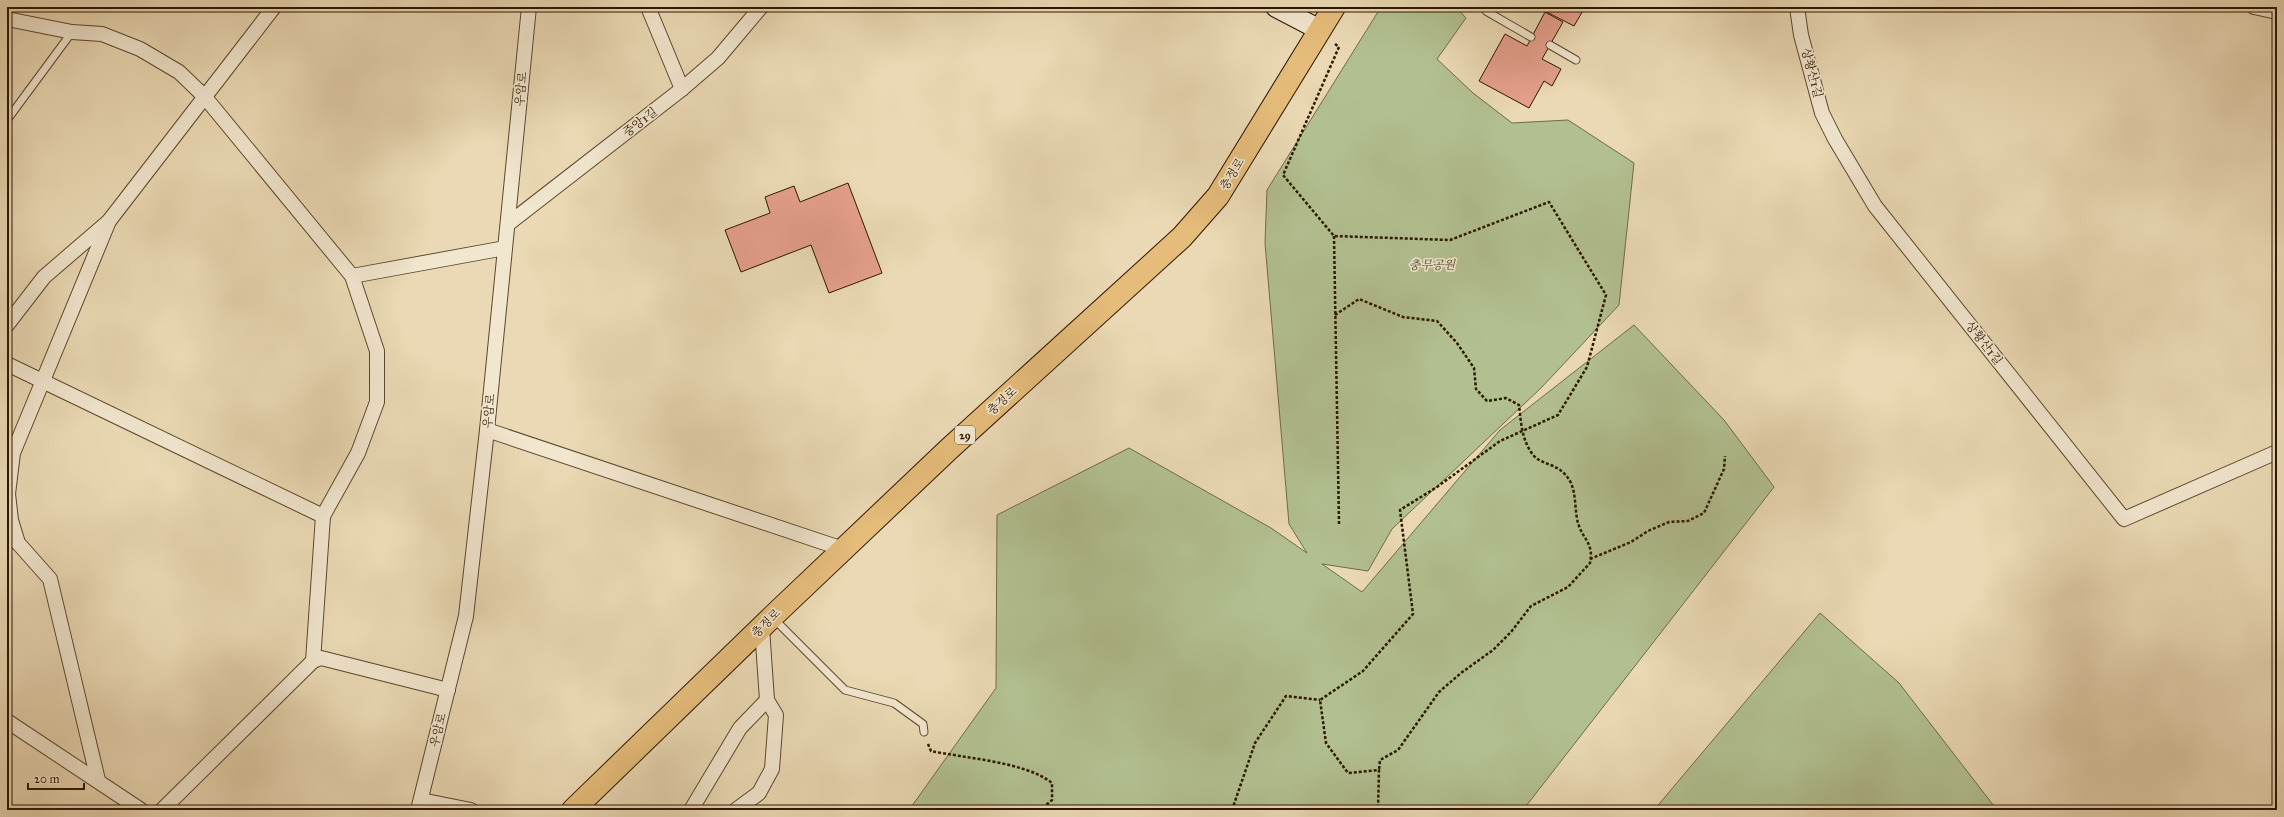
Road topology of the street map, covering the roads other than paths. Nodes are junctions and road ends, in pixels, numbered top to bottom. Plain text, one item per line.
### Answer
1 (274, 7) edge
2 (530, 7) edge
3 (648, 7) edge
4 (761, 7) edge
5 (1276, 7) edge
6 (1334, 7) edge
7 (1487, 7) edge
8 (1797, 7) edge
9 (2254, 7) edge
10 (2277, 12) edge
11 (7, 19) edge
12 (1320, 30) junction
13 (72, 32) junction
14 (1531, 37) dead end
15 (1550, 45) dead end
16 (1576, 60) dead end
17 (682, 89) junction
18 (204, 96) junction
19 (7, 120) edge
20 (109, 221) junction
21 (508, 224) junction
22 (505, 248) junction
23 (352, 276) junction
24 (7, 325) edge
25 (7, 364) edge
26 (42, 382) junction
27 (487, 430) junction
28 (2277, 452) edge
29 (323, 516) junction
30 (843, 549) junction
31 (767, 622) junction
32 (313, 661) junction
33 (448, 690) junction
34 (767, 700) junction
35 (7, 721) edge
36 (924, 732) road end
37 (98, 780) junction
38 (419, 805) edge
39 (141, 810) edge
40 (162, 810) edge
41 (471, 810) edge
42 (573, 810) edge
43 (691, 810) edge
44 (736, 810) edge

1 - 18 street
2 - 21 street, 우암로
3 - 17 street
4 - 17 street, 중앙1길
5 - 12 street
6 - 12 main road, 충정로 / 29
7 - 14 lane
8 - 28 street, 상황산1길
9 - 10 street
11 - 13 street
12 - 30 main road, 충정로 / 29
13 - 18 street
13 - 19 lane
15 - 16 lane
17 - 21 street, 중앙1길
18 - 20 street
18 - 23 street
20 - 24 street
20 - 26 street
21 - 22 street, 우암로
22 - 23 street
22 - 27 street, 우암로
23 - 29 street
25 - 26 street
26 - 29 street
26 - 37 street
27 - 30 street
27 - 33 street, 우암로
29 - 32 street
30 - 31 main road, 충정로 / 29
31 - 34 street
31 - 36 lane
31 - 42 main road, 충정로 / 29
32 - 33 street
32 - 40 street
33 - 38 street, 우암로
34 - 43 street
34 - 44 street
35 - 37 street
37 - 39 street
38 - 41 street

